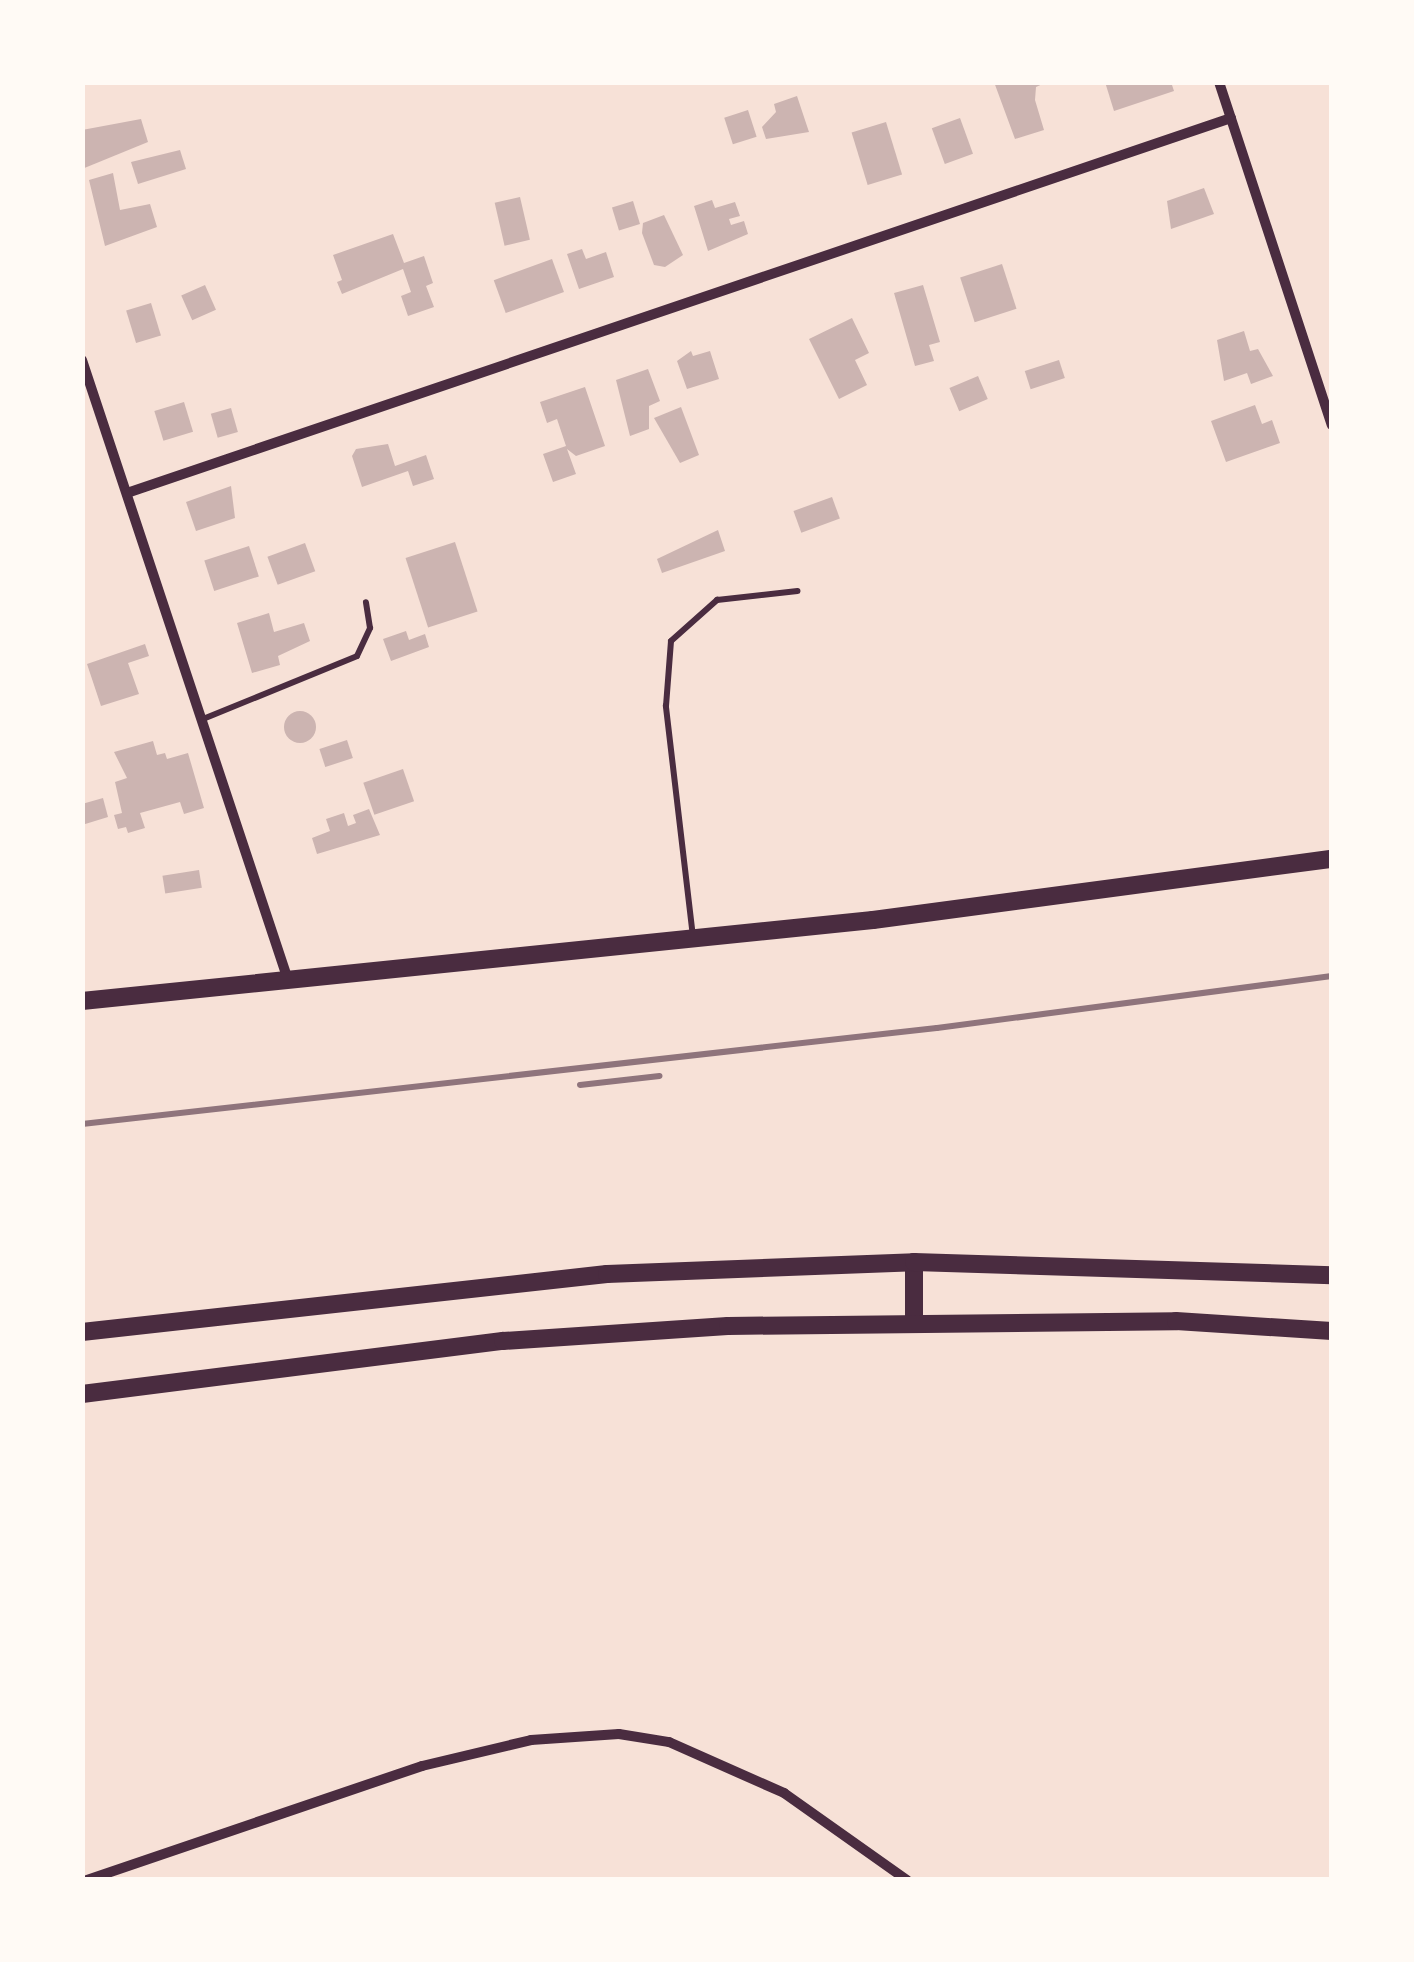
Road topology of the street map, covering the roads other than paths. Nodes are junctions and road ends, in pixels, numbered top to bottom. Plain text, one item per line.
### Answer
1 (1220, 82) edge
2 (1232, 118) junction
3 (82, 360) edge
4 (1332, 425) edge
5 (127, 493) junction
6 (797, 591) dead end
7 (366, 602) dead end
8 (202, 720) junction
9 (1332, 859) edge
10 (693, 939) junction
11 (288, 981) junction
12 (82, 1000) edge
13 (914, 1262) junction
14 (1332, 1275) edge
15 (914, 1323) junction
16 (1332, 1331) edge
17 (82, 1332) edge
18 (82, 1394) edge
19 (87, 1880) edge
20 (906, 1880) edge

1 - 2 street
2 - 4 street
2 - 5 street
3 - 5 street
5 - 8 street
6 - 10 lane
7 - 8 lane
8 - 11 street
9 - 10 main road
10 - 11 main road
11 - 12 main road
13 - 14 main road
13 - 15 main road
13 - 17 main road
15 - 16 main road
15 - 18 main road
19 - 20 street

